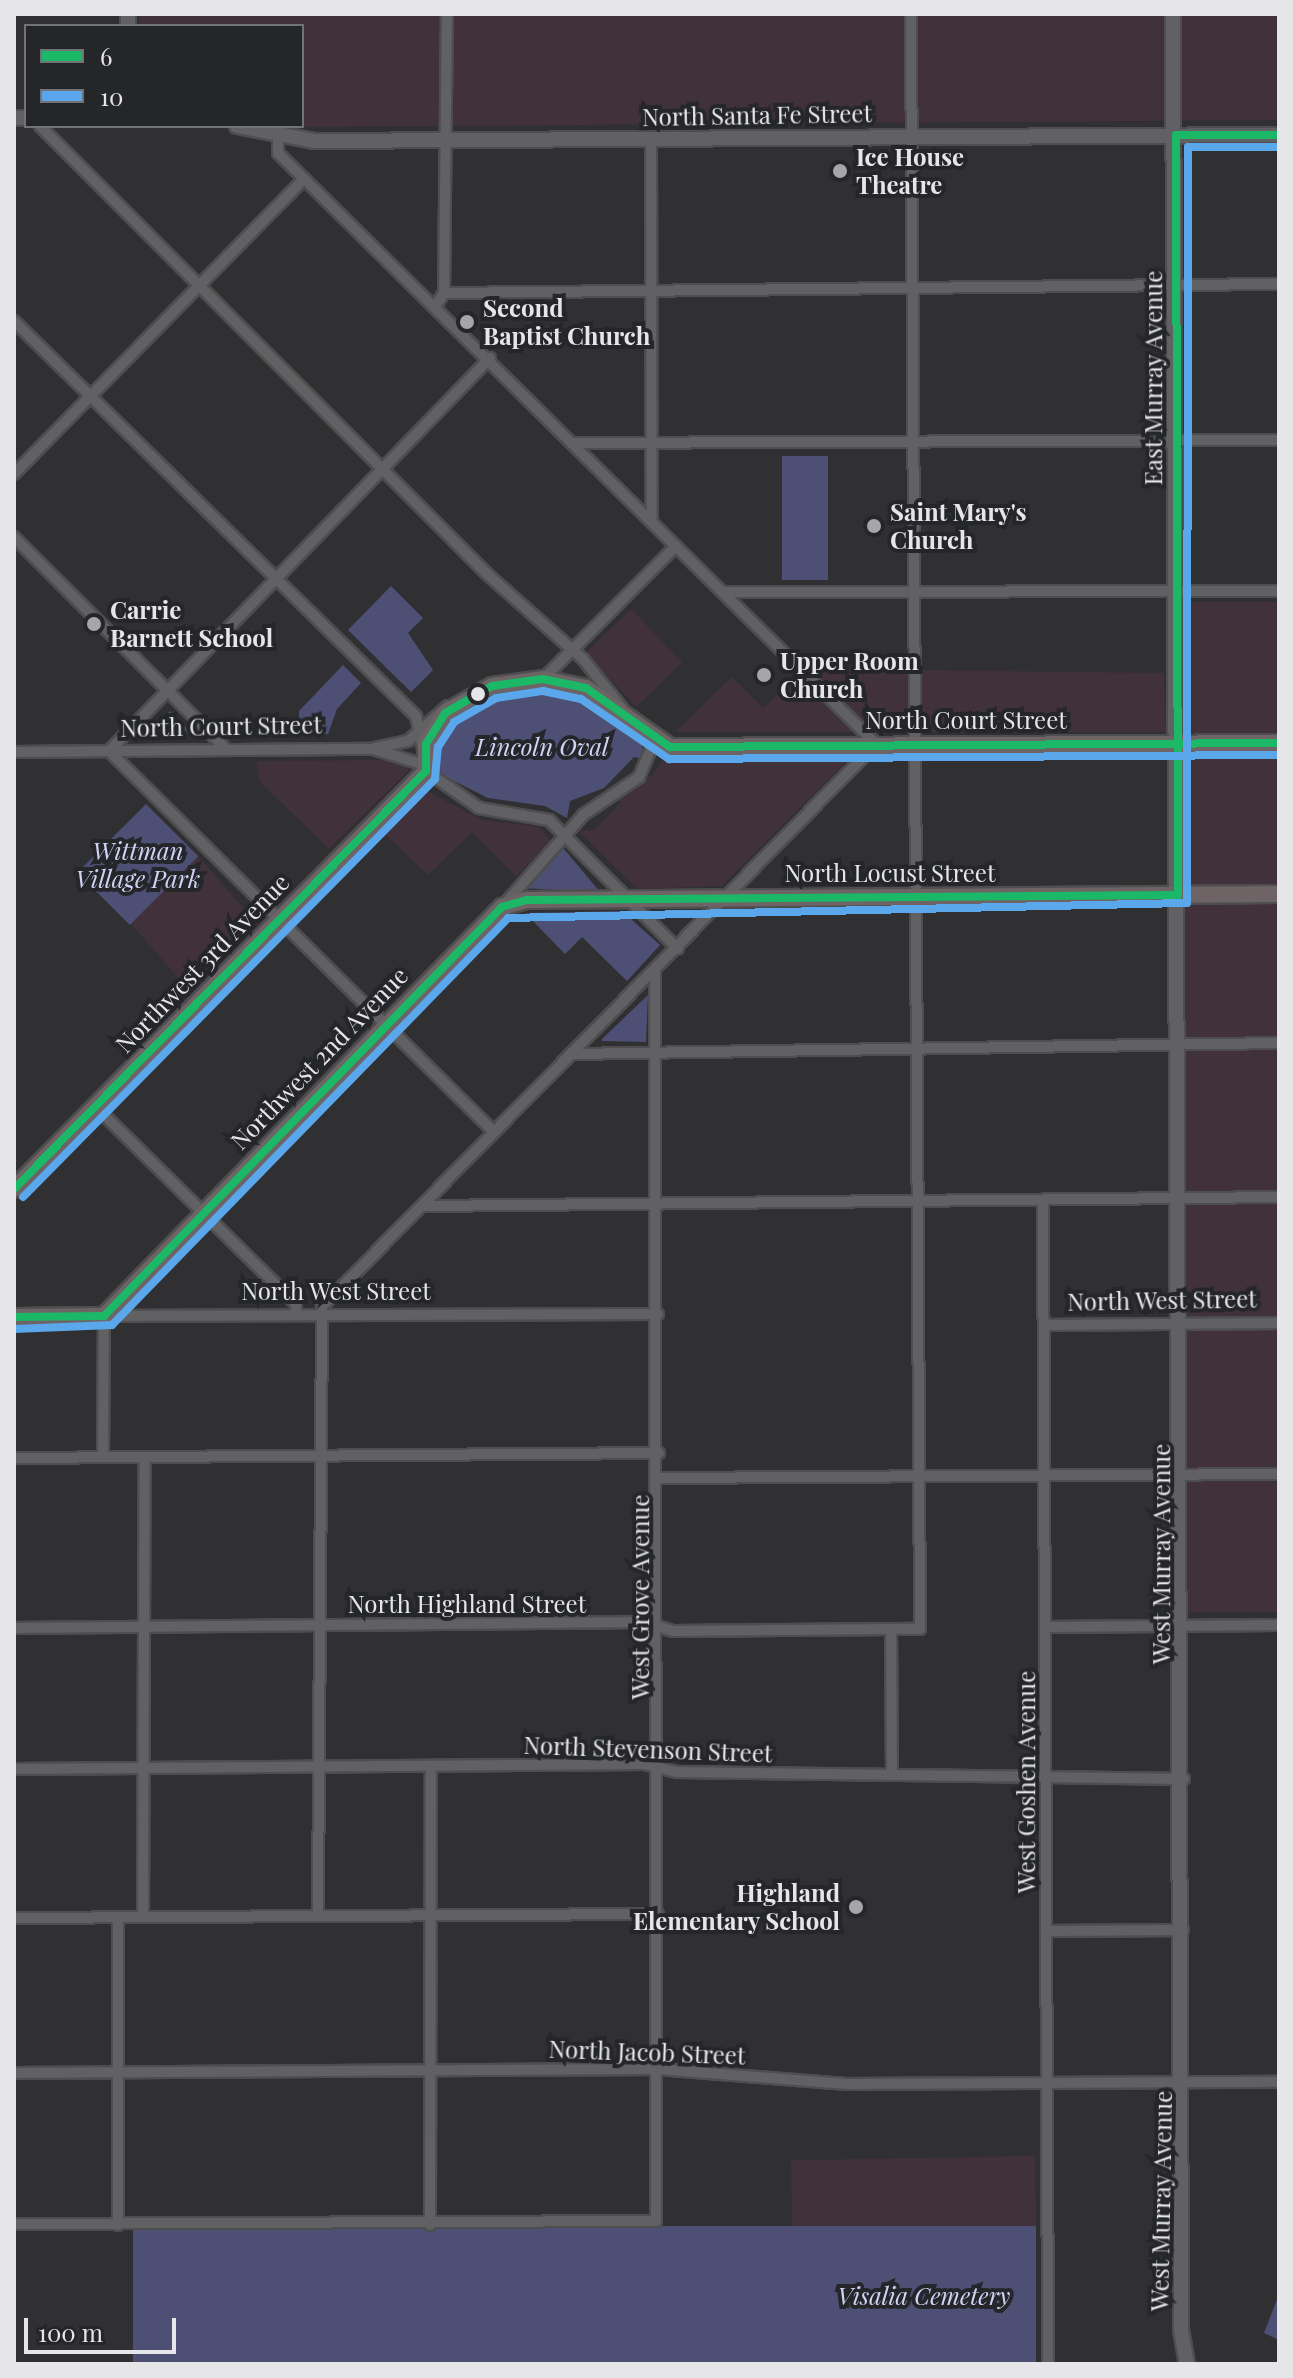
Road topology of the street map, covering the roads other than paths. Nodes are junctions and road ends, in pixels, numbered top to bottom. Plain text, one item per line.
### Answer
1 (447, 14) edge
2 (911, 14) edge
3 (1173, 14) edge
4 (42, 128) edge
5 (244, 128) edge
6 (910, 135) junction
7 (1176, 135) junction
8 (1279, 135) edge
9 (278, 138) junction
10 (651, 138) junction
11 (445, 141) junction
12 (304, 179) junction
13 (1279, 284) edge
14 (1175, 286) junction
15 (198, 288) junction
16 (912, 288) junction
17 (651, 292) junction
18 (444, 293) junction
19 (436, 305) junction
20 (14, 321) edge
21 (490, 358) junction
22 (91, 396) junction
23 (1175, 440) junction
24 (1279, 440) edge
25 (912, 442) junction
26 (572, 443) junction
27 (653, 443) junction
28 (383, 470) junction
29 (14, 474) edge
30 (652, 521) junction
31 (14, 537) edge
32 (676, 546) junction
33 (272, 579) junction
34 (1279, 591) edge
35 (725, 592) junction
36 (913, 592) junction
37 (1175, 592) junction
38 (571, 653) junction
39 (543, 679) junction
40 (171, 689) junction
41 (463, 700) junction
42 (623, 710) junction
43 (429, 715) junction
44 (416, 716) junction
45 (417, 730) junction
46 (654, 741) junction
47 (1175, 742) junction
48 (1279, 743) edge
49 (876, 744) junction
50 (914, 744) junction
51 (373, 749) junction
52 (227, 750) junction
53 (109, 751) junction
54 (14, 752) edge
55 (425, 762) junction
56 (567, 834) junction
57 (1279, 894) edge
58 (1178, 895) junction
59 (732, 898) junction
60 (916, 898) junction
61 (630, 900) junction
62 (502, 907) junction
63 (276, 920) junction
64 (678, 949) junction
65 (655, 972) junction
66 (384, 1024) junction
67 (1279, 1043) edge
68 (1178, 1044) junction
69 (916, 1049) junction
70 (656, 1052) junction
71 (571, 1054) junction
72 (97, 1108) junction
73 (494, 1132) junction
74 (14, 1189) edge
75 (1279, 1197) edge
76 (1179, 1198) junction
77 (917, 1201) junction
78 (1043, 1201) junction
79 (657, 1203) junction
80 (424, 1206) junction
81 (202, 1212) junction
82 (296, 1314) junction
83 (658, 1314) junction
84 (322, 1315) junction
85 (104, 1316) junction
86 (14, 1317) edge
87 (1279, 1323) edge
88 (1181, 1324) junction
89 (1045, 1325) junction
90 (659, 1453) junction
91 (103, 1456) junction
92 (322, 1456) junction
93 (145, 1457) junction
94 (14, 1458) edge
95 (1279, 1474) edge
96 (1182, 1475) junction
97 (1045, 1476) junction
98 (659, 1478) junction
99 (920, 1478) junction
100 (320, 1625) junction
101 (1279, 1625) edge
102 (145, 1626) junction
103 (1184, 1626) junction
104 (660, 1627) junction
105 (1046, 1627) junction
106 (14, 1628) edge
107 (891, 1630) junction
108 (431, 1766) junction
109 (143, 1767) junction
110 (319, 1767) junction
111 (14, 1769) edge
112 (661, 1770) junction
113 (892, 1774) junction
114 (1046, 1776) junction
115 (1184, 1779) junction
116 (658, 1914) junction
117 (432, 1915) junction
118 (318, 1916) junction
119 (118, 1917) junction
120 (143, 1917) junction
121 (14, 1918) edge
122 (1185, 1930) junction
123 (1047, 1931) junction
124 (431, 2069) junction
125 (657, 2069) junction
126 (118, 2072) junction
127 (14, 2073) edge
128 (1279, 2082) edge
129 (1185, 2083) junction
130 (1048, 2085) junction
131 (14, 2224) edge
132 (118, 2225) junction
133 (430, 2225) junction
134 (1048, 2364) edge
135 (1187, 2364) edge

1 - 11 street
2 - 6 street
3 - 7 street, East Murray Avenue
4 - 15 street
5 - 9 street, North Santa Fe Street
6 - 7 street, North Santa Fe Street
6 - 10 street, North Santa Fe Street
6 - 16 street
7 - 8 street, North Santa Fe Street
7 - 14 street, East Murray Avenue
9 - 11 street, North Santa Fe Street
9 - 12 street
10 - 11 street, North Santa Fe Street
10 - 17 street
11 - 18 street
12 - 15 street
12 - 19 street
13 - 14 street
14 - 16 street
14 - 23 street, East Murray Avenue
15 - 22 street
15 - 28 street
16 - 17 street
16 - 25 street
17 - 18 street
17 - 27 street
18 - 19 street
19 - 21 street
20 - 22 street
21 - 26 street
21 - 28 street
22 - 29 street
22 - 33 street
23 - 24 street
23 - 25 street
23 - 37 street, East Murray Avenue
25 - 27 street
25 - 36 street
26 - 27 street
26 - 30 street
27 - 30 street
28 - 33 street
28 - 38 street
30 - 32 street
31 - 40 street
32 - 35 street
32 - 38 street
33 - 40 street
33 - 44 street
34 - 37 street
35 - 36 street
35 - 49 street
36 - 37 street
36 - 50 street
37 - 47 street, East Murray Avenue
38 - 39 street
38 - 42 street
39 - 41 main road
39 - 42 main road
40 - 52 street
40 - 53 street
41 - 43 street
41 - 55 main road
42 - 46 main road
43 - 44 street
43 - 45 street
44 - 45 street
45 - 51 street
45 - 55 street
46 - 49 main road, North Court Street
46 - 56 street
47 - 48 main road, North Court Street
47 - 50 main road, North Court Street
47 - 58 street, West Murray Avenue
49 - 50 main road, North Court Street
49 - 59 street
50 - 60 street
51 - 52 street, North Court Street
51 - 55 street, North Court Street
52 - 53 street, North Court Street
53 - 54 street, North Court Street
53 - 63 street
55 - 56 street
55 - 63 main road, Northwest 3rd Avenue
56 - 61 street
56 - 62 street, Northwest 2nd Avenue
57 - 58 main road, North Locust Street
58 - 60 main road, North Locust Street
58 - 68 street, West Murray Avenue
59 - 60 main road, North Locust Street
59 - 61 main road, North Locust Street
59 - 64 street
60 - 69 street
61 - 62 main road, North Locust Street
61 - 64 street
62 - 66 main road, Northwest 2nd Avenue
63 - 66 street
63 - 72 main road, Northwest 3rd Avenue
64 - 65 street
65 - 70 street, West Grove Avenue
65 - 71 street
66 - 73 street
66 - 81 main road, Northwest 2nd Avenue
67 - 68 street
68 - 69 street
68 - 76 street, West Murray Avenue
69 - 70 street
69 - 77 street
70 - 71 street
70 - 79 street, West Grove Avenue
71 - 73 street
72 - 74 main road, Northwest 3rd Avenue
72 - 81 street
73 - 80 street
75 - 76 street
76 - 78 street
76 - 88 street, West Murray Avenue
77 - 78 street
77 - 79 street
77 - 99 street
78 - 89 street, West Goshen Avenue
79 - 80 street
79 - 83 street, West Grove Avenue
80 - 84 street
81 - 82 street
81 - 85 main road, Northwest 2nd Avenue
82 - 84 street, North West Street
82 - 85 street, North West Street
83 - 84 street, North West Street
83 - 90 street, West Grove Avenue
84 - 92 street
85 - 86 main road, North West Street
85 - 91 street
87 - 88 street, North West Street
88 - 89 street, North West Street
88 - 96 street, West Murray Avenue
89 - 97 street, West Goshen Avenue
90 - 92 street
90 - 98 street, West Grove Avenue
91 - 93 street
91 - 94 street
92 - 93 street
92 - 100 street
93 - 102 street
95 - 96 street
96 - 97 street
96 - 103 street, West Murray Avenue
97 - 99 street
97 - 105 street, West Goshen Avenue
98 - 99 street
98 - 104 street, West Grove Avenue
99 - 107 street, North Highland Street
100 - 102 street, North Highland Street
100 - 104 street, North Highland Street
100 - 110 street
101 - 103 street
102 - 106 street, North Highland Street
102 - 109 street
103 - 105 street
103 - 115 street, West Murray Avenue
104 - 107 street, North Highland Street
104 - 112 street, West Grove Avenue
105 - 114 street, West Goshen Avenue
107 - 113 street
108 - 110 street, North Stevenson Street
108 - 112 street, North Stevenson Street
108 - 117 street
109 - 110 street, North Stevenson Street
109 - 111 street, North Stevenson Street
109 - 120 street
110 - 118 street
112 - 113 street, North Stevenson Street
112 - 116 street, West Grove Avenue
113 - 114 street, North Stevenson Street
114 - 115 street, North Stevenson Street
114 - 123 street, West Goshen Avenue
115 - 122 street, West Murray Avenue
116 - 117 street
116 - 125 street, West Grove Avenue
117 - 118 street
117 - 124 street
118 - 120 street
119 - 120 street
119 - 121 street
119 - 126 street
122 - 123 street
122 - 129 street, West Murray Avenue
123 - 130 street, West Goshen Avenue
124 - 125 street, North Jacob Street
124 - 126 street, North Jacob Street
124 - 133 street
125 - 130 street, North Jacob Street
125 - 133 street, West Grove Avenue
126 - 127 street, North Jacob Street
126 - 132 street
128 - 129 street, North Jacob Street
129 - 130 street, North Jacob Street
129 - 135 street, West Murray Avenue
130 - 134 street, West Goshen Avenue
131 - 132 street
132 - 133 street

